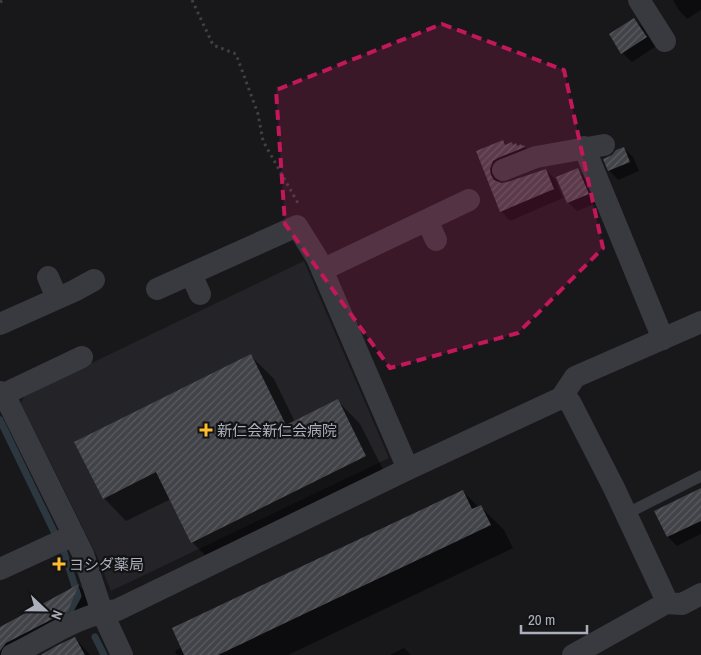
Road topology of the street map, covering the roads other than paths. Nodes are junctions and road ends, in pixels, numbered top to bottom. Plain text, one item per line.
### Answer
1 (635, 5) edge
2 (665, 41) dead end
3 (503, 170) dead end
4 (468, 200) dead end
5 (427, 220) junction
6 (436, 240) dead end
7 (322, 270) junction
8 (48, 277) dead end
9 (94, 280) dead end
10 (157, 289) dead end
11 (58, 298) junction
12 (701, 322) edge
13 (0, 324) edge
14 (663, 339) junction
15 (82, 357) dead end
16 (2, 393) edge
17 (561, 398) junction
18 (408, 470) junction
19 (701, 476) edge
20 (626, 514) junction
21 (65, 539) junction
22 (0, 569) edge
23 (701, 594) edge
24 (666, 603) junction
25 (102, 612) junction
26 (12, 655) edge
27 (122, 655) edge
28 (573, 655) edge

1 - 2 street
3 - 14 street
4 - 5 street
5 - 6 street
5 - 7 street
7 - 10 street
7 - 18 street
8 - 11 street
9 - 11 street
11 - 13 street
12 - 14 street
14 - 17 street
15 - 16 street
16 - 21 street
17 - 18 street
17 - 20 street
18 - 25 street
19 - 20 lane
20 - 24 street
21 - 22 street
21 - 25 street
23 - 24 street
24 - 28 street
25 - 26 street
25 - 27 street

